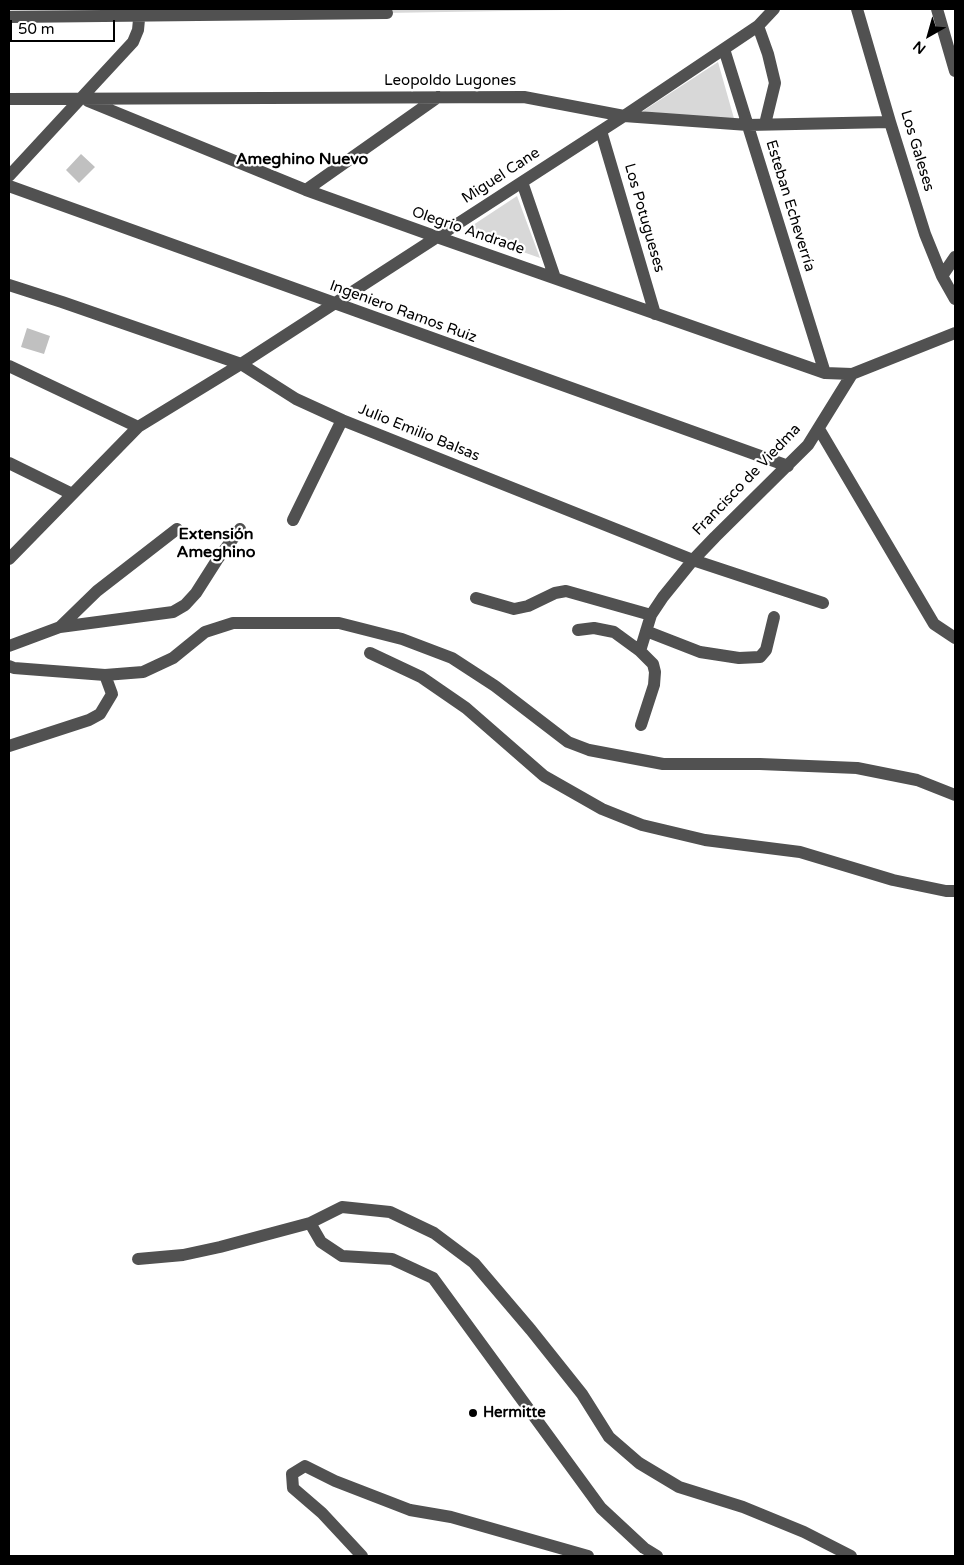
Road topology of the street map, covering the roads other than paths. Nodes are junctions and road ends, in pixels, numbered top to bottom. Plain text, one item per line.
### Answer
1 (774, 9) edge
2 (858, 9) edge
3 (937, 9) edge
4 (140, 13) edge
5 (387, 13) dead end
6 (9, 17) edge
7 (758, 26) junction
8 (724, 49) junction
9 (955, 71) edge
10 (438, 97) junction
11 (80, 98) junction
12 (9, 99) edge
13 (624, 116) junction
14 (890, 122) junction
15 (765, 124) junction
16 (748, 125) junction
17 (601, 131) junction
18 (9, 176) edge
19 (522, 182) junction
20 (9, 186) edge
21 (306, 190) junction
22 (437, 237) junction
23 (955, 258) edge
24 (942, 276) junction
25 (555, 278) junction
26 (9, 285) edge
27 (955, 299) edge
28 (334, 304) junction
29 (655, 314) junction
30 (955, 333) edge
31 (241, 364) junction
32 (9, 366) edge
33 (825, 373) junction
34 (852, 374) junction
35 (342, 420) junction
36 (138, 427) junction
37 (819, 429) junction
38 (9, 462) edge
39 (788, 466) junction
40 (72, 494) junction
41 (293, 520) dead end
42 (177, 529) dead end
43 (240, 529) dead end
44 (9, 559) edge
45 (693, 560) junction
46 (476, 598) dead end
47 (823, 603) dead end
48 (651, 615) junction
49 (774, 616) dead end
50 (60, 627) junction
51 (578, 630) dead end
52 (646, 631) junction
53 (954, 638) edge
54 (9, 646) edge
55 (640, 651) junction
56 (370, 653) dead end
57 (9, 666) edge
58 (105, 675) junction
59 (641, 725) dead end
60 (9, 746) edge
61 (955, 795) edge
62 (955, 891) edge
63 (310, 1223) junction
64 (138, 1259) dead end
65 (362, 1556) edge
66 (588, 1556) edge
67 (657, 1556) edge
68 (851, 1556) edge

1 - 7 street, Miguel Cane
2 - 14 street, Los Galeses
3 - 9 street
4 - 5 street
4 - 6 street
4 - 11 street
7 - 8 street, Miguel Cane
7 - 15 street
8 - 13 street, Miguel Cane
8 - 16 street, Esteban Echeverría
10 - 11 street, Leopoldo Lugones
10 - 13 street, Leopoldo Lugones
10 - 21 street
11 - 12 street, Leopoldo Lugones
11 - 18 street
11 - 21 street, Olegrio Andrade
13 - 16 street, Leopoldo Lugones
13 - 17 street, Miguel Cane
14 - 15 street, Leopoldo Lugones
14 - 24 street, Los Galeses
15 - 16 street, Leopoldo Lugones
16 - 33 street, Esteban Echeverría
17 - 19 street, Miguel Cane
17 - 29 street, Los Potugueses
19 - 22 street, Miguel Cane
19 - 25 street
20 - 28 street, Ingeniero Ramos Ruiz
21 - 22 street, Olegrio Andrade
22 - 25 street, Olegrio Andrade
22 - 28 street, Miguel Cane
23 - 24 street
24 - 27 street, Los Galeses
25 - 29 street, Olegrio Andrade
26 - 31 street, Julio Emilio Balsas
28 - 31 street, Miguel Cane
28 - 39 street, Ingeniero Ramos Ruiz
29 - 33 street, Olegrio Andrade
30 - 34 street
31 - 35 street, Julio Emilio Balsas
31 - 36 street, Miguel Cane
32 - 36 street
33 - 34 street, Olegrio Andrade
34 - 37 street, Francisco de Viedma
35 - 41 street
35 - 45 street, Julio Emilio Balsas
36 - 40 street, Miguel Cane
37 - 39 street, Francisco de Viedma
37 - 53 street
38 - 40 street
39 - 45 street, Francisco de Viedma
40 - 44 street, Miguel Cane
42 - 50 street
43 - 50 street
45 - 47 street, Julio Emilio Balsas
45 - 48 street, Francisco de Viedma
46 - 48 street
48 - 52 street, Francisco de Viedma
49 - 52 street
50 - 54 street
51 - 55 street
52 - 55 street, Francisco de Viedma
55 - 59 street
56 - 62 street
57 - 58 street
58 - 60 street
58 - 61 street
63 - 64 street
63 - 67 street
63 - 68 street
65 - 66 street

